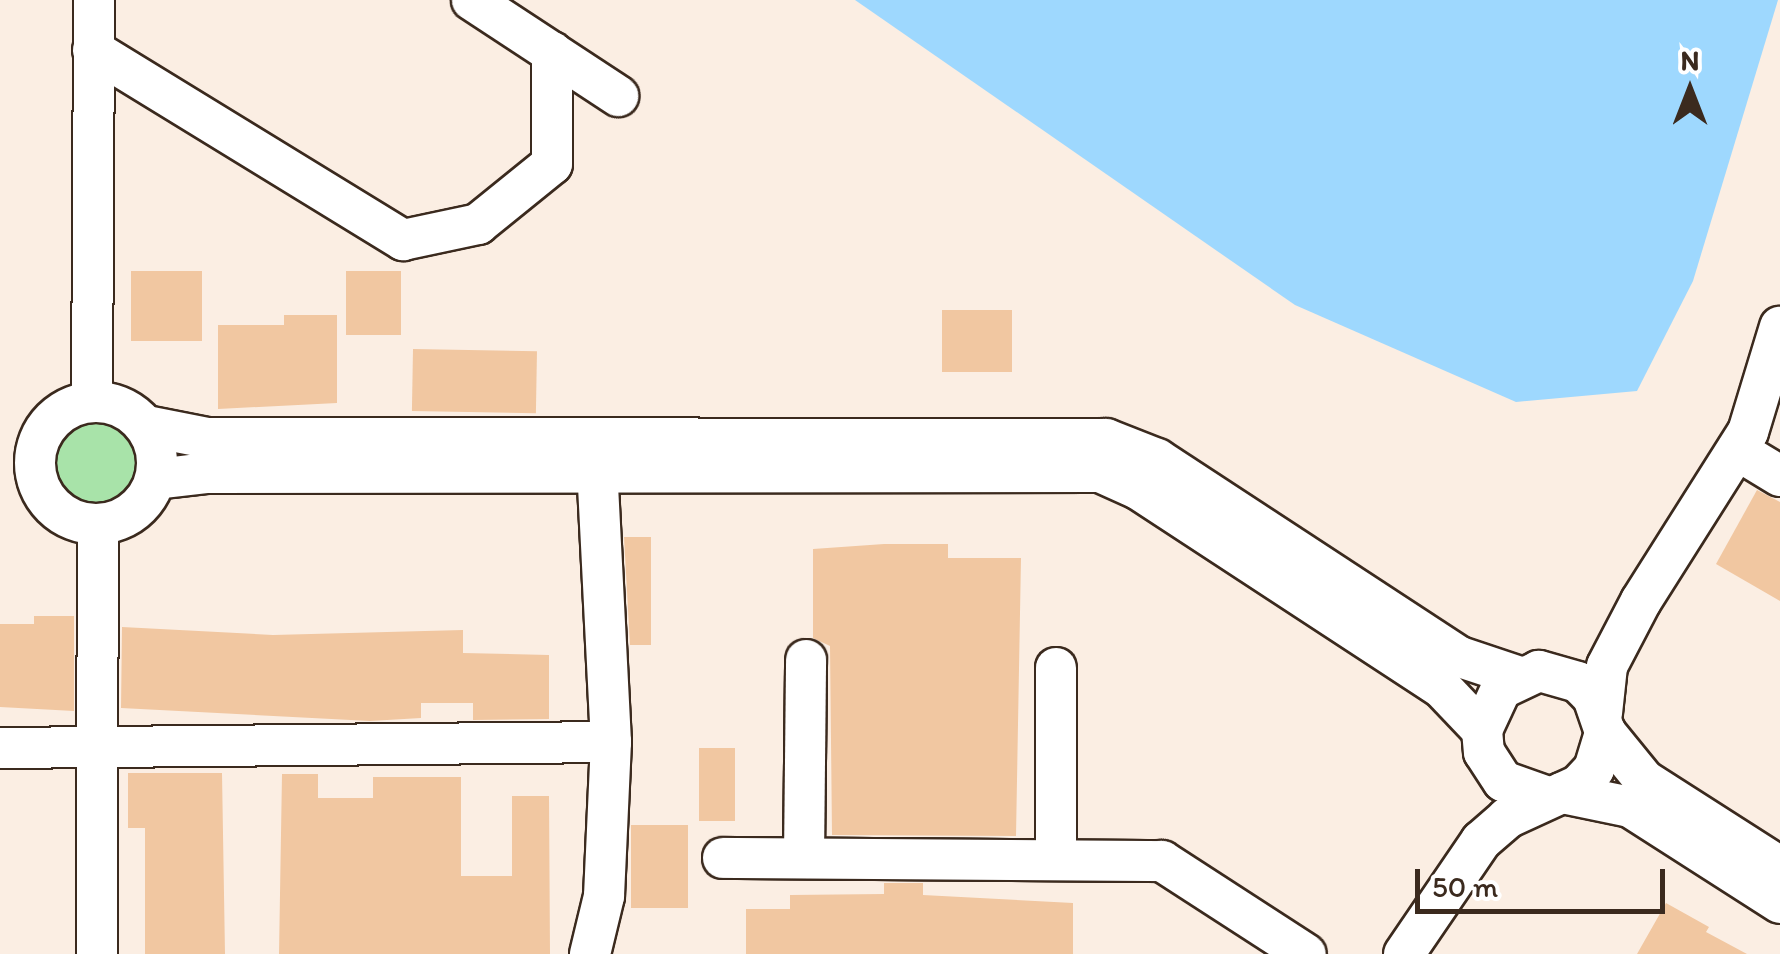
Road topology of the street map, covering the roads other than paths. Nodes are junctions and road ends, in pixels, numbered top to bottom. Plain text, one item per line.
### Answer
1 (94, 0) edge
2 (472, 0) edge
3 (94, 50) junction
4 (552, 52) junction
5 (618, 96) dead end
6 (1780, 327) edge
7 (92, 401) junction
8 (146, 426) junction
9 (1737, 450) junction
10 (597, 454) junction
11 (17, 461) edge
12 (1780, 476) edge
13 (156, 479) junction
14 (98, 524) junction
15 (1640, 601) junction
16 (806, 660) dead end
17 (1056, 668) dead end
18 (1529, 674) junction
19 (1603, 722) junction
20 (611, 742) junction
21 (0, 748) edge
22 (1486, 748) junction
23 (98, 750) junction
24 (1554, 794) junction
25 (723, 858) dead end
26 (804, 858) junction
27 (1056, 860) junction
28 (1780, 867) edge
29 (1454, 877) junction
30 (1780, 902) edge
31 (97, 954) edge
32 (590, 954) edge
33 (1306, 954) edge
34 (1404, 954) edge

1 - 3 street
2 - 4 street
3 - 4 street
3 - 7 street
4 - 5 street
6 - 9 street
7 - 8 street
7 - 11 street
8 - 10 street
8 - 13 street
9 - 12 street
9 - 15 street
10 - 13 street
10 - 18 street
10 - 20 street
10 - 22 street
11 - 14 street
13 - 14 street
14 - 23 street
15 - 18 street
15 - 19 street
16 - 26 street
17 - 27 street
18 - 19 street
18 - 22 street
19 - 24 street
19 - 28 street
20 - 23 street
20 - 32 street
21 - 23 street
22 - 24 street
22 - 29 street
23 - 31 street
24 - 29 street
24 - 30 street
25 - 26 street
26 - 27 street
27 - 33 street
29 - 34 street

